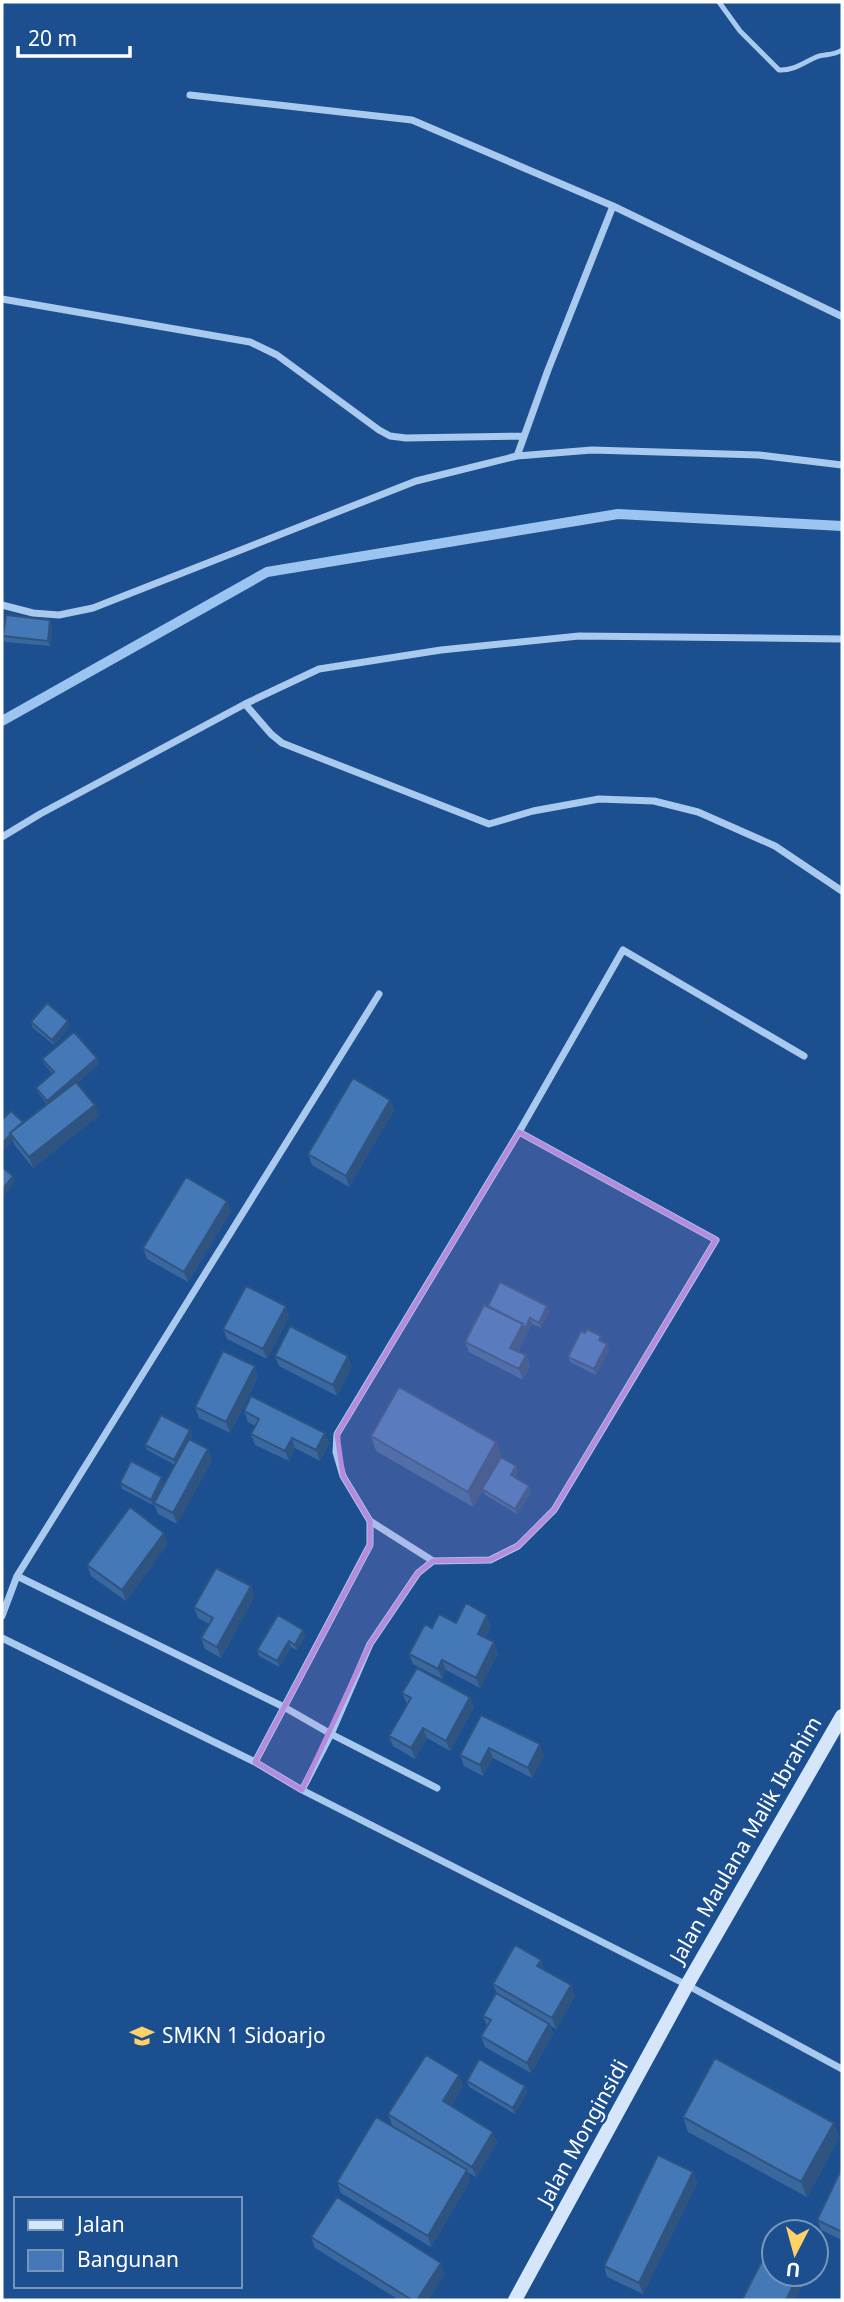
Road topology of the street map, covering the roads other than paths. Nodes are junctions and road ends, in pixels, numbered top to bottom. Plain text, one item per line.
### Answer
1 (719, 2) edge
2 (842, 50) edge
3 (190, 96) dead end
4 (613, 206) junction
5 (2, 299) edge
6 (841, 316) edge
7 (524, 436) junction
8 (517, 456) junction
9 (842, 465) edge
10 (2, 605) edge
11 (842, 639) edge
12 (245, 704) junction
13 (2, 837) edge
14 (842, 891) edge
15 (379, 994) dead end
16 (804, 1056) dead end
17 (519, 1132) junction
18 (370, 1521) junction
19 (433, 1561) junction
20 (17, 1576) junction
21 (2, 1616) edge
22 (2, 1638) edge
23 (284, 1707) junction
24 (842, 1716) edge
25 (331, 1734) junction
26 (255, 1762) junction
27 (437, 1788) dead end
28 (302, 1790) junction
29 (687, 1985) junction
30 (842, 2069) edge
31 (515, 2300) edge

1 - 2 lane
3 - 4 street
4 - 6 street
4 - 7 street
5 - 7 street
7 - 8 street
8 - 9 street
8 - 10 street
11 - 12 street
12 - 13 street
12 - 14 street
15 - 20 street
16 - 17 street
17 - 18 street
17 - 19 street
18 - 19 street
18 - 23 street
19 - 25 street
20 - 21 street
20 - 23 street
22 - 26 street
23 - 25 street
23 - 26 street
24 - 29 main road, Jalan Maulana Malik Ibrahim
25 - 27 street
25 - 28 street
26 - 28 street
28 - 29 street
29 - 30 street
29 - 31 main road, Jalan Monginsidi

